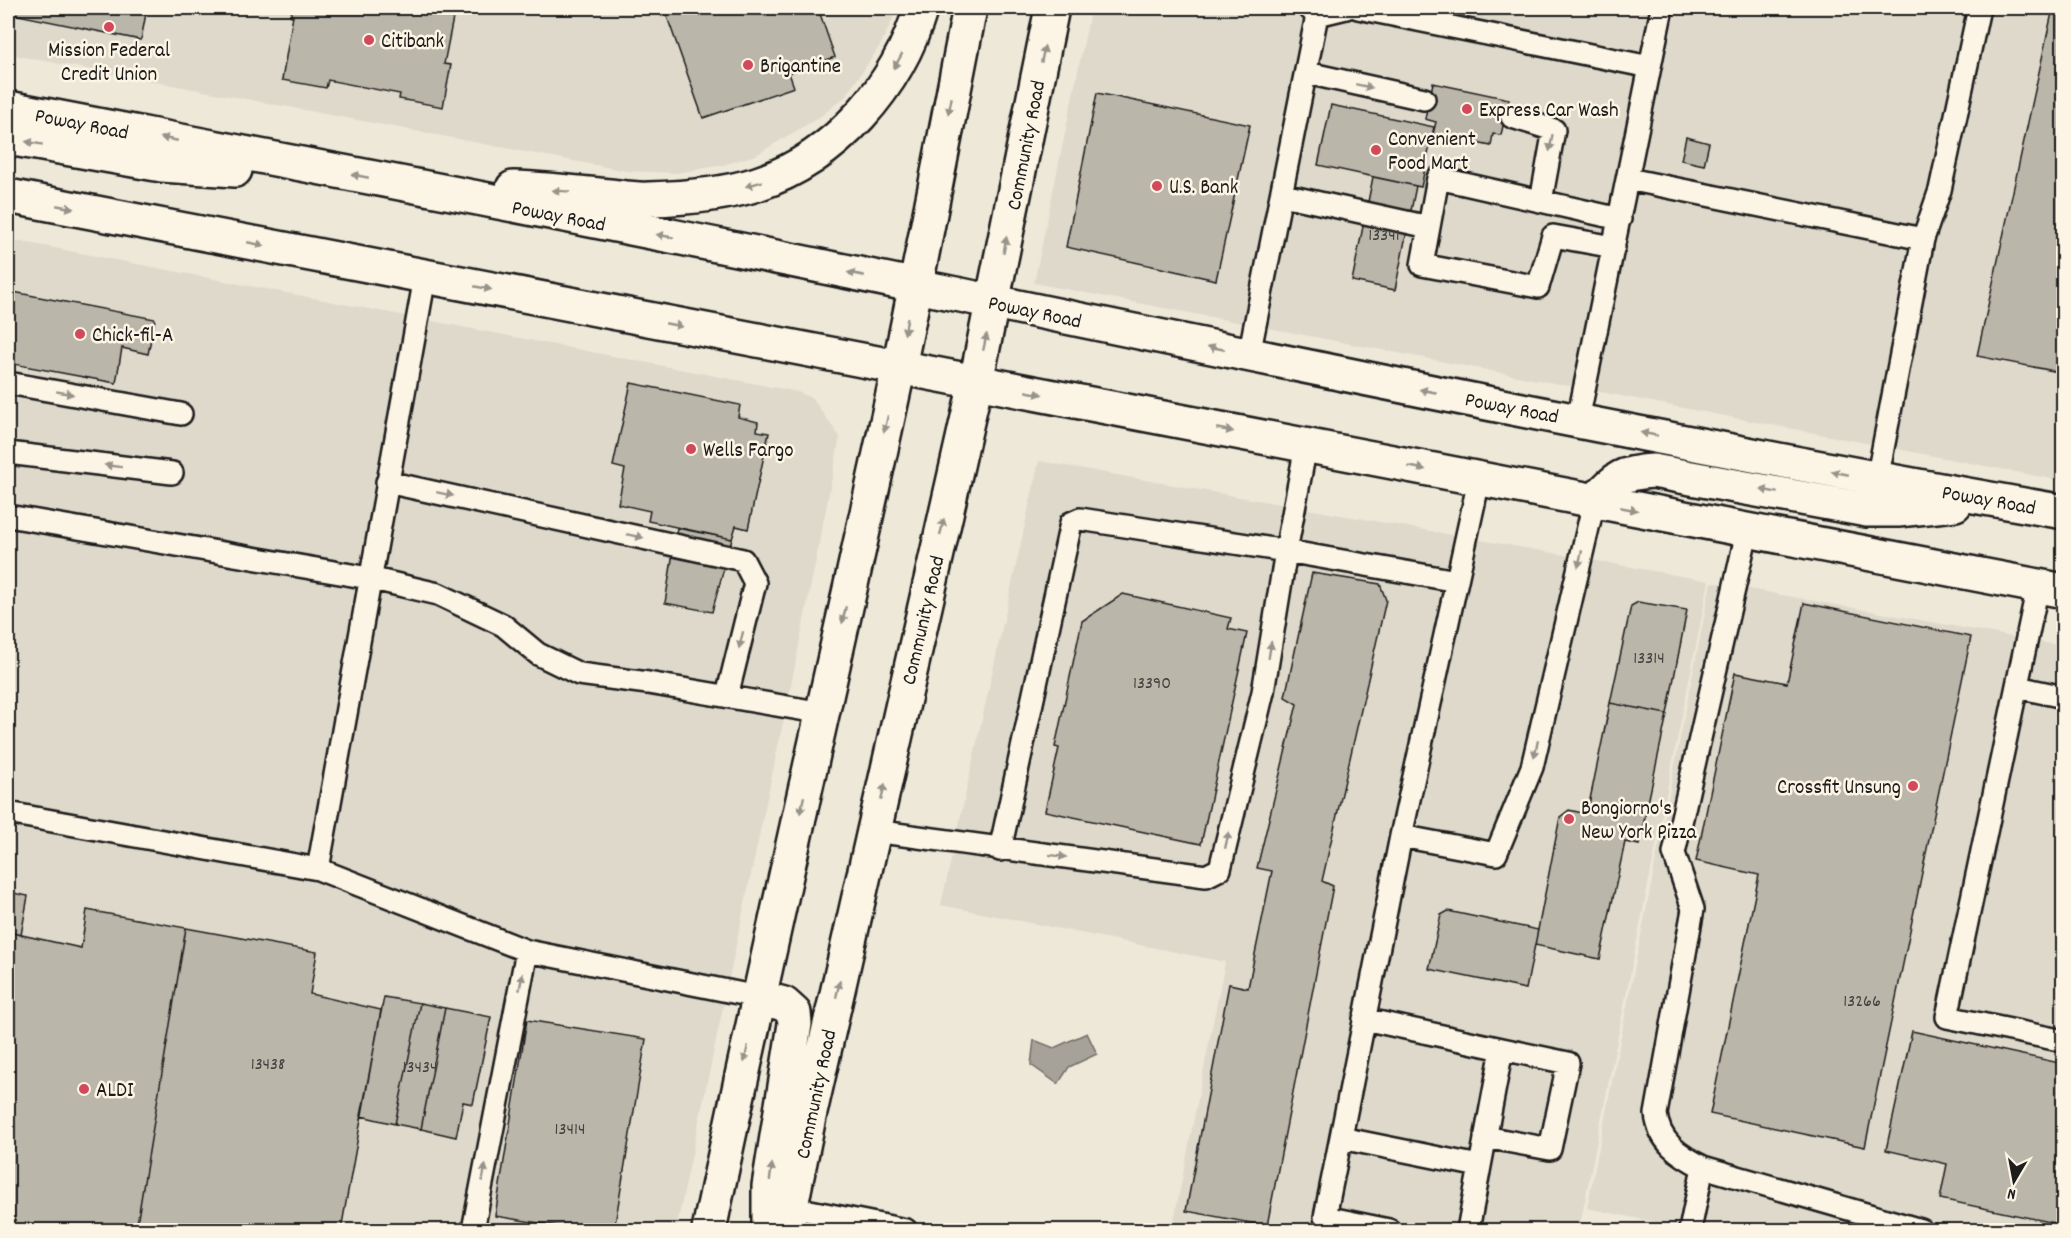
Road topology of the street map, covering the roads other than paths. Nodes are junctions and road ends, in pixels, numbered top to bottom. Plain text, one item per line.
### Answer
1 (921, 8) edge
2 (970, 8) edge
3 (1052, 8) edge
4 (1346, 8) edge
5 (1358, 8) edge
6 (1662, 8) edge
7 (1979, 8) edge
8 (1313, 11) edge
9 (1650, 67) junction
10 (1307, 73) junction
11 (1424, 99) dead end
12 (8, 108) edge
13 (1512, 117) dead end
14 (8, 138) edge
15 (321, 168) junction
16 (1628, 179) junction
17 (418, 186) junction
18 (1283, 195) junction
19 (8, 196) edge
20 (1541, 201) junction
21 (1620, 219) junction
22 (1429, 227) junction
23 (1923, 238) junction
24 (1614, 247) junction
25 (425, 277) junction
26 (914, 285) junction
27 (994, 302) junction
28 (1249, 355) junction
29 (899, 367) junction
30 (976, 382) junction
31 (8, 383) edge
32 (181, 414) dead end
33 (1578, 420) junction
34 (1306, 446) junction
35 (8, 453) edge
36 (172, 473) dead end
37 (1479, 480) junction
38 (1877, 480) junction
39 (387, 482) junction
40 (1993, 500) junction
41 (1594, 502) junction
42 (2064, 512) edge
43 (8, 516) edge
44 (1747, 532) junction
45 (1286, 550) junction
46 (369, 578) junction
47 (1457, 581) junction
48 (2055, 586) edge
49 (2017, 687) junction
50 (727, 696) junction
51 (2064, 697) edge
52 (822, 713) junction
53 (8, 813) edge
54 (874, 831) junction
55 (1401, 836) junction
56 (1000, 850) junction
57 (318, 869) junction
58 (527, 951) junction
59 (758, 997) junction
60 (1364, 1019) junction
61 (2064, 1041) edge
62 (1502, 1049) junction
63 (1485, 1137) junction
64 (1341, 1138) junction
65 (1479, 1166) junction
66 (1703, 1167) junction
67 (782, 1223) edge
68 (711, 1227) edge
69 (473, 1230) edge
70 (906, 1230) edge
71 (1389, 1230) edge
72 (1468, 1230) edge
73 (1690, 1230) edge
74 (1921, 1230) edge

1 -> 17 main road
2 -> 26 main road
27 -> 3 main road, Community Road
4 - 8 lane
5 - 9 lane
6 - 9 lane
7 - 23 lane
8 - 10 lane
9 - 16 lane
10 -> 11 lane
10 - 18 lane
15 -> 12 main road, Poway Road
13 -> 20 lane
15 -> 14 main road
17 -> 15 main road, Poway Road
16 - 21 lane
16 - 23 lane
26 -> 17 main road, Poway Road
18 - 22 lane
18 - 28 lane
19 -> 25 main road
20 - 21 lane
20 - 22 lane
21 - 24 lane
22 - 24 lane
23 - 38 lane
24 - 33 lane
25 -> 29 main road
25 - 39 lane
26 - 27 main road, Poway Road
26 -> 29 main road
28 -> 27 main road, Poway Road
30 -> 27 main road, Community Road
33 -> 28 main road, Poway Road
29 - 30 main road
29 -> 52 main road
30 -> 34 main road
54 -> 30 main road, Community Road
31 -> 32 lane
38 -> 33 main road, Poway Road
34 -> 37 main road
34 - 45 lane
36 -> 35 lane
37 - 41 main road
37 - 47 lane
38 - 40 main road, Poway Road
39 - 46 lane
39 -> 50 lane
40 -> 41 main road
40 - 42 main road, Poway Road
41 -> 44 main road
41 -> 55 lane
43 - 46 lane
44 - 48 main road
44 - 66 lane
45 - 47 lane
56 -> 45 lane
45 - 56 lane
46 - 50 lane
46 - 57 lane
47 - 55 lane
48 - 49 lane
49 - 51 lane
49 - 61 lane
50 - 52 lane
52 -> 59 main road
53 - 57 lane
54 - 56 lane
67 -> 54 main road, Community Road
55 - 60 lane
57 - 58 lane
58 - 59 lane
69 -> 58 lane
67 -> 59 main road
59 -> 68 main road
60 - 62 lane
60 - 64 lane
62 - 63 lane
62 - 63 lane
63 - 65 lane
64 - 65 lane
64 - 71 lane
65 - 72 lane
66 - 73 lane
66 - 74 lane
67 - 70 lane

